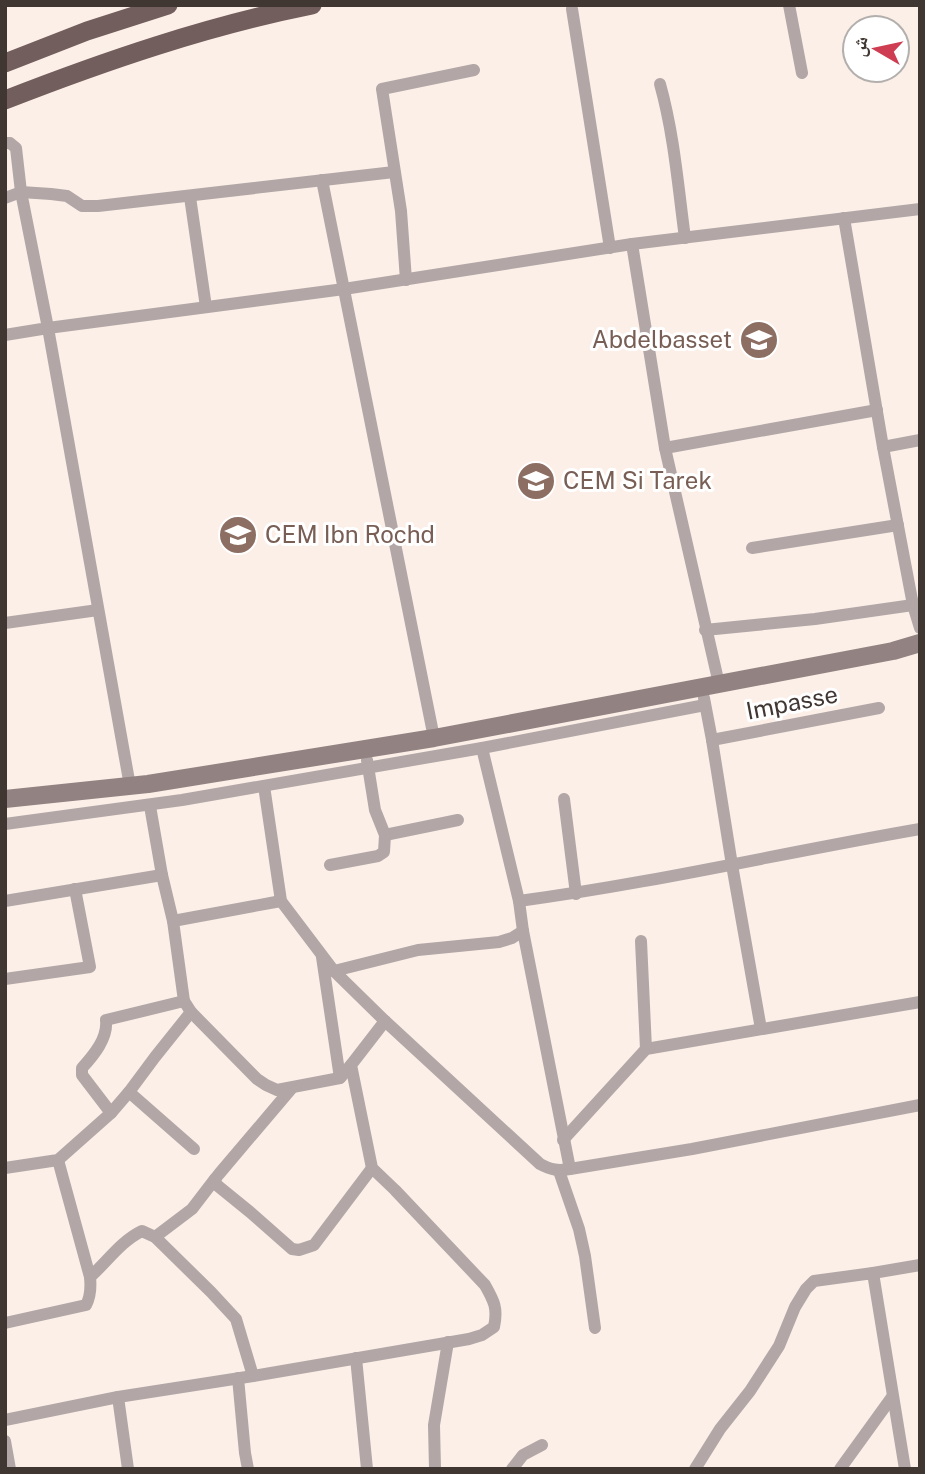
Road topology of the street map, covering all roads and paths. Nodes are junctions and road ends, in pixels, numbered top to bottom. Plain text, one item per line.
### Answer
1 (168, 5) edge
2 (312, 5) edge
3 (789, 5) edge
4 (572, 9) dead end
5 (5, 63) edge
6 (474, 70) dead end
7 (802, 73) dead end
8 (660, 84) dead end
9 (5, 100) edge
10 (5, 143) edge
11 (394, 172) junction
12 (321, 180) junction
13 (22, 192) junction
14 (190, 197) junction
15 (5, 198) edge
16 (920, 209) edge
17 (844, 218) junction
18 (685, 238) junction
19 (632, 244) junction
20 (610, 247) junction
21 (406, 280) junction
22 (344, 289) junction
23 (206, 307) junction
24 (48, 327) junction
25 (5, 335) edge
26 (877, 410) junction
27 (920, 440) edge
28 (883, 447) junction
29 (665, 448) junction
30 (898, 525) junction
31 (752, 548) dead end
32 (917, 605) edge
33 (98, 610) junction
34 (5, 623) edge
35 (920, 628) edge
36 (705, 630) junction
37 (920, 643) edge
38 (708, 692) junction
39 (879, 708) dead end
40 (434, 738) junction
41 (712, 740) junction
42 (482, 748) junction
43 (365, 749) junction
44 (368, 768) junction
45 (130, 786) junction
46 (264, 786) junction
47 (5, 799) edge
48 (564, 799) dead end
49 (150, 806) junction
50 (457, 820) dead end
51 (5, 824) edge
52 (920, 829) edge
53 (384, 835) junction
54 (330, 865) dead end
55 (732, 865) junction
56 (162, 875) junction
57 (75, 889) junction
58 (576, 894) junction
59 (5, 901) edge
60 (281, 901) junction
61 (519, 901) junction
62 (173, 921) junction
63 (523, 931) junction
64 (641, 941) dead end
65 (321, 956) junction
66 (334, 971) junction
67 (5, 979) edge
68 (920, 1002) edge
69 (187, 1007) junction
70 (385, 1021) junction
71 (761, 1029) junction
72 (646, 1049) junction
73 (351, 1065) junction
74 (340, 1078) junction
75 (291, 1088) junction
76 (129, 1092) junction
77 (920, 1105) edge
78 (111, 1113) junction
79 (563, 1140) junction
80 (194, 1149) dead end
81 (58, 1160) junction
82 (5, 1168) edge
83 (372, 1168) junction
84 (564, 1170) junction
85 (215, 1179) junction
86 (155, 1237) junction
87 (920, 1265) edge
88 (873, 1273) junction
89 (90, 1277) junction
90 (5, 1323) edge
91 (595, 1328) dead end
92 (449, 1342) junction
93 (356, 1358) junction
94 (253, 1376) junction
95 (238, 1378) junction
96 (118, 1397) junction
97 (892, 1397) junction
98 (5, 1420) edge
99 (5, 1441) edge
100 (542, 1446) dead end
101 (841, 1468) edge
102 (10, 1469) edge
103 (128, 1469) edge
104 (248, 1469) edge
105 (367, 1469) edge
106 (435, 1469) edge
107 (512, 1469) edge
108 (695, 1469) edge
109 (905, 1469) edge

1 - 5 highway
2 - 9 highway
3 - 7 street
4 - 20 street
6 - 11 street
8 - 18 street
10 - 13 street
11 - 12 street
11 - 21 street
12 - 14 street
12 - 22 street
13 - 14 street
13 - 15 street
13 - 24 street
14 - 23 street
16 - 17 street
17 - 18 street
17 - 26 street
18 - 19 street
19 - 20 street
19 - 29 street
20 - 21 street
21 - 22 street
22 - 23 street
22 - 40 street
23 - 24 street
24 - 25 street
24 - 33 street
26 - 28 street
26 - 29 street
27 - 28 street
28 - 30 street
29 - 36 street
30 - 31 street
30 - 32 street
32 - 35 street
32 - 36 street
33 - 34 street
33 - 45 street
36 - 38 street
37 - 38 main road
38 - 40 main road
38 - 41 street
38 - 42 street
39 - 41 street, Impasse
40 - 43 main road
41 - 55 street
42 - 44 street
42 - 61 street
43 - 44 street
43 - 45 main road
44 - 46 street
44 - 53 street
45 - 47 main road
46 - 49 street
46 - 60 street
48 - 58 street
49 - 51 street
49 - 56 street
50 - 53 street
52 - 55 street
53 - 54 street
55 - 58 street
55 - 71 street
56 - 57 street
56 - 62 street
57 - 59 street
57 - 67 street
58 - 61 street
60 - 62 street
60 - 65 street
61 - 63 street
62 - 69 street
63 - 66 street
63 - 79 street
64 - 72 street
65 - 66 street
65 - 74 street
66 - 70 street
68 - 71 street
69 - 75 street
69 - 76 street
69 - 78 street
70 - 73 street
70 - 84 street
71 - 72 street
72 - 79 street
73 - 74 street
73 - 83 street
74 - 75 street
75 - 85 street
76 - 78 street
76 - 80 street
77 - 84 street
78 - 81 street
79 - 84 street
81 - 82 street
81 - 89 street
83 - 85 street
83 - 92 street
84 - 91 street
85 - 86 street
86 - 89 street
86 - 94 street
87 - 88 street
88 - 97 street
88 - 108 street
89 - 90 street
92 - 93 street
92 - 106 street
93 - 94 street
93 - 105 street
94 - 95 street
95 - 96 street
95 - 104 street
96 - 98 street
96 - 103 street
97 - 101 street
97 - 109 street
99 - 102 street
100 - 107 street

